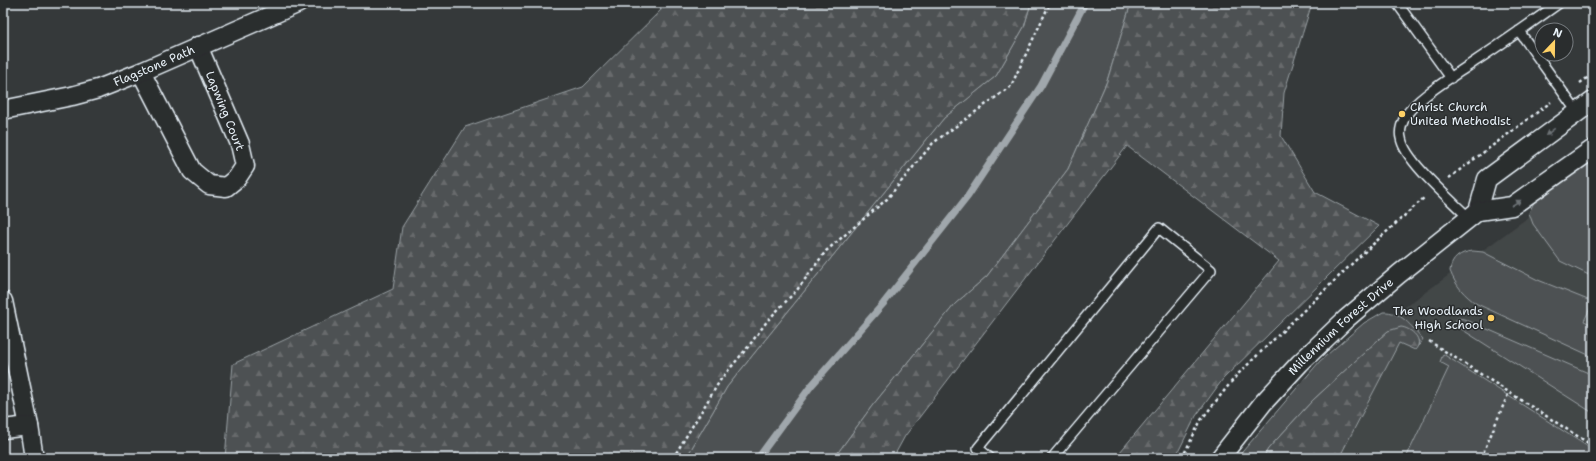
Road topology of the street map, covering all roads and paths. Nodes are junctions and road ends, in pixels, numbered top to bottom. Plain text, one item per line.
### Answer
1 (299, 3) edge
2 (1050, 3) edge
3 (1397, 3) edge
4 (1559, 3) edge
5 (1519, 31) junction
6 (198, 46) junction
7 (141, 72) junction
8 (1593, 74) edge
9 (1451, 78) junction
10 (1564, 95) junction
11 (1593, 100) edge
12 (3, 110) edge
13 (1577, 112) junction
14 (1593, 148) edge
15 (1437, 187) junction
16 (1474, 215) junction
17 (3, 301) edge
18 (1429, 341) dead end
19 (1509, 392) junction
20 (29, 426) junction
21 (3, 429) edge
22 (1593, 446) edge
23 (34, 458) edge
24 (673, 458) edge
25 (990, 458) edge
26 (1052, 458) edge
27 (1182, 458) edge
28 (1220, 458) edge
29 (1481, 458) edge

1 - 6 street, Flagstone Path
2 - 24 path
3 - 9 lane
4 - 5 lane
5 - 9 lane
5 - 10 lane
6 - 7 street, Flagstone Path
6 - 7 street, Lapwing Court
7 - 12 street, Flagstone Path
8 - 10 path
9 - 15 lane
10 - 13 lane
10 - 15 path
11 - 13 street
13 -> 16 street
16 -> 14 street
15 - 16 lane
15 - 27 path
16 - 28 street, Millennium Forest Drive
17 - 20 street
18 - 19 path
19 - 22 path
19 - 29 path
20 - 21 street
20 - 23 street
25 - 26 lane

